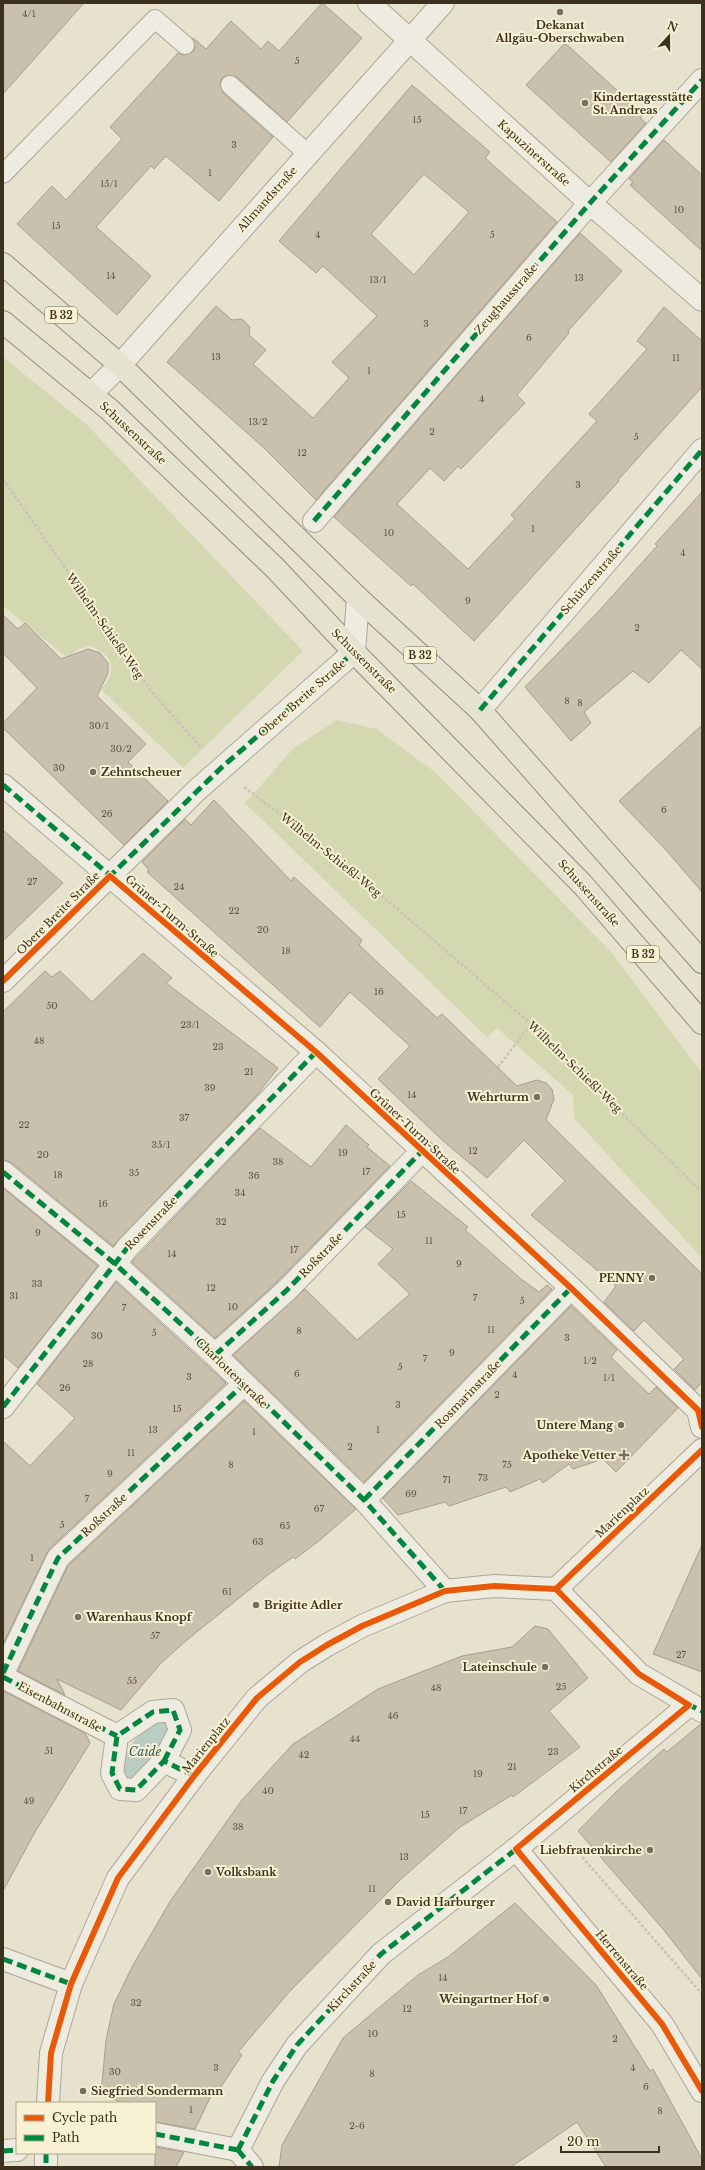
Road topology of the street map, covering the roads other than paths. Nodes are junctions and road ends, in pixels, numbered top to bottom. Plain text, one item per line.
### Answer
1 (369, 3) edge
2 (443, 3) edge
3 (409, 40) junction
4 (185, 45) dead end
5 (702, 80) edge
6 (230, 85) dead end
7 (308, 153) junction
8 (3, 174) edge
9 (590, 203) junction
10 (3, 264) edge
11 (702, 300) edge
12 (3, 322) edge
13 (120, 365) junction
14 (90, 394) junction
15 (702, 450) edge
16 (314, 521) dead end
17 (358, 598) junction
18 (354, 652) junction
19 (480, 710) junction
20 (3, 785) edge
21 (110, 876) junction
22 (702, 962) edge
23 (3, 981) edge
24 (702, 1023) edge
25 (316, 1052) junction
26 (422, 1151) junction
27 (3, 1172) edge
28 (114, 1263) junction
29 (571, 1288) junction
30 (215, 1356) junction
31 (244, 1384) junction
32 (3, 1407) edge
33 (700, 1419) edge
34 (702, 1450) edge
35 (364, 1500) junction
36 (556, 1589) junction
37 (445, 1591) junction
38 (3, 1673) edge
39 (3, 1677) edge
40 (696, 1708) edge
41 (116, 1736) junction
42 (164, 1761) junction
43 (194, 1776) junction
44 (516, 1849) junction
45 (3, 1959) edge
46 (71, 1984) junction
47 (702, 2091) edge
48 (48, 2102) edge
49 (156, 2134) edge
50 (16, 2150) edge
51 (238, 2150) junction
52 (3, 2151) edge
53 (46, 2154) edge
54 (46, 2167) edge
55 (252, 2167) edge

1 - 3 street, Kapuzinerstraße
2 - 3 street, Allmandstraße
3 - 7 street, Allmandstraße
3 - 9 street, Kapuzinerstraße
4 - 8 lane
5 - 9 street, Zeughausstraße
6 - 7 lane
7 - 13 street, Allmandstraße
9 - 11 street, Kapuzinerstraße
9 - 16 street, Zeughausstraße
10 - 13 main road, B 32
12 - 14 main road, Schussenstraße / B 32
13 - 14 street, Allmandstraße
13 - 17 main road, B 32
14 - 18 main road, Schussenstraße / B 32
15 - 19 street, Schützenstraße
17 - 18 street, Obere Breite Straße
17 - 19 main road, B 32
18 - 21 street, Obere Breite Straße
18 - 24 main road, Schussenstraße / B 32
19 - 22 main road, B 32
20 - 21 street, Grüner-Turm-Straße
21 - 23 street, Obere Breite Straße
21 - 25 street, Grüner-Turm-Straße
25 - 26 street, Grüner-Turm-Straße
25 - 28 street, Rosenstraße
26 - 29 street, Grüner-Turm-Straße
26 - 30 street, Roßstraße
27 - 28 street, Charlottenstraße
28 - 30 street, Charlottenstraße
28 - 32 street, Rosenstraße
29 - 33 street, Grüner-Turm-Straße
29 - 35 street, Rosmarinstraße
30 - 31 street, Charlottenstraße
31 - 35 street, Charlottenstraße
31 - 38 street, Roßstraße
34 - 36 street, Marienplatz
35 - 37 street, Charlottenstraße
36 - 37 street, Marienplatz
36 - 40 street
37 - 43 street, Marienplatz
39 - 41 street, Eisenbahnstraße
40 - 44 street, Kirchstraße
41 - 42 street
41 - 42 street
42 - 43 street
43 - 46 street, Marienplatz
44 - 47 street, Herrenstraße
44 - 51 street, Kirchstraße
45 - 46 street
46 - 48 street, Marienplatz
49 - 51 street
50 - 52 street
51 - 55 street
53 - 54 street

